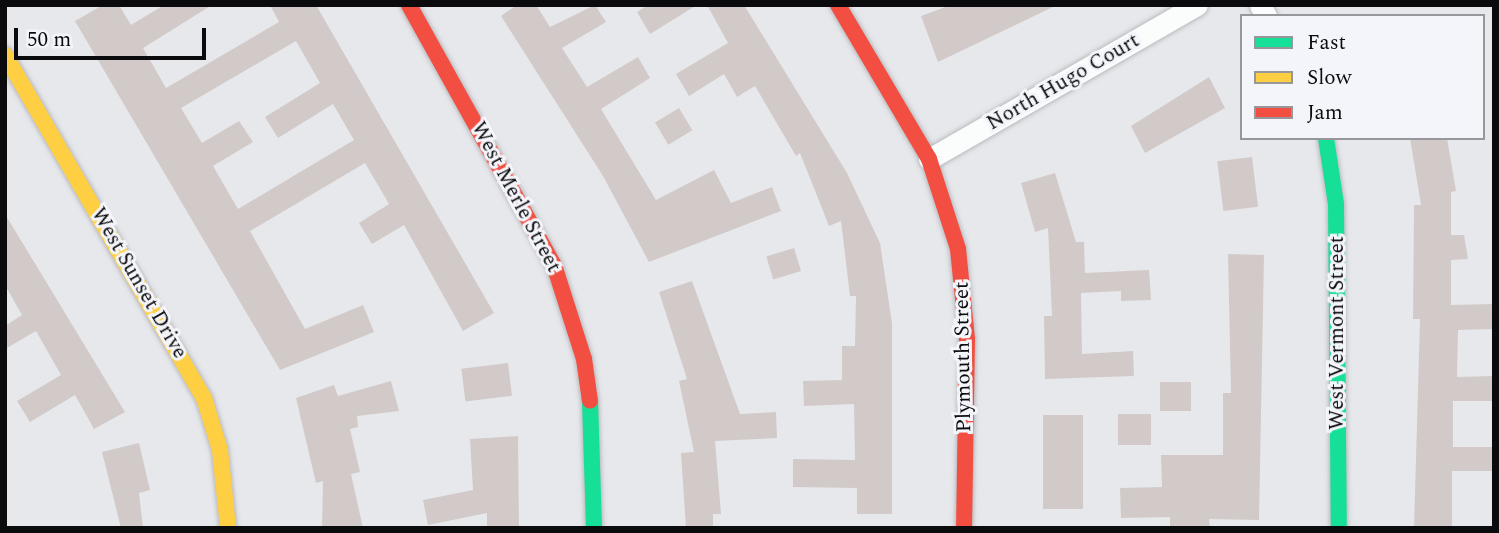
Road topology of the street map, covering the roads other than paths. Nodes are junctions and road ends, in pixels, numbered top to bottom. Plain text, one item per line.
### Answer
1 (409, 5) edge
2 (838, 5) edge
3 (1197, 5) edge
4 (5, 55) edge
5 (1326, 140) edge
6 (929, 159) junction
7 (228, 528) edge
8 (594, 528) edge
9 (964, 528) edge
10 (1339, 528) edge

1 - 8 street, West Merle Street
2 - 6 street, Plymouth Street
3 - 6 street, North Hugo Court
4 - 7 street, West Sunset Drive
5 - 10 street, West Vermont Street
6 - 9 street, Plymouth Street

